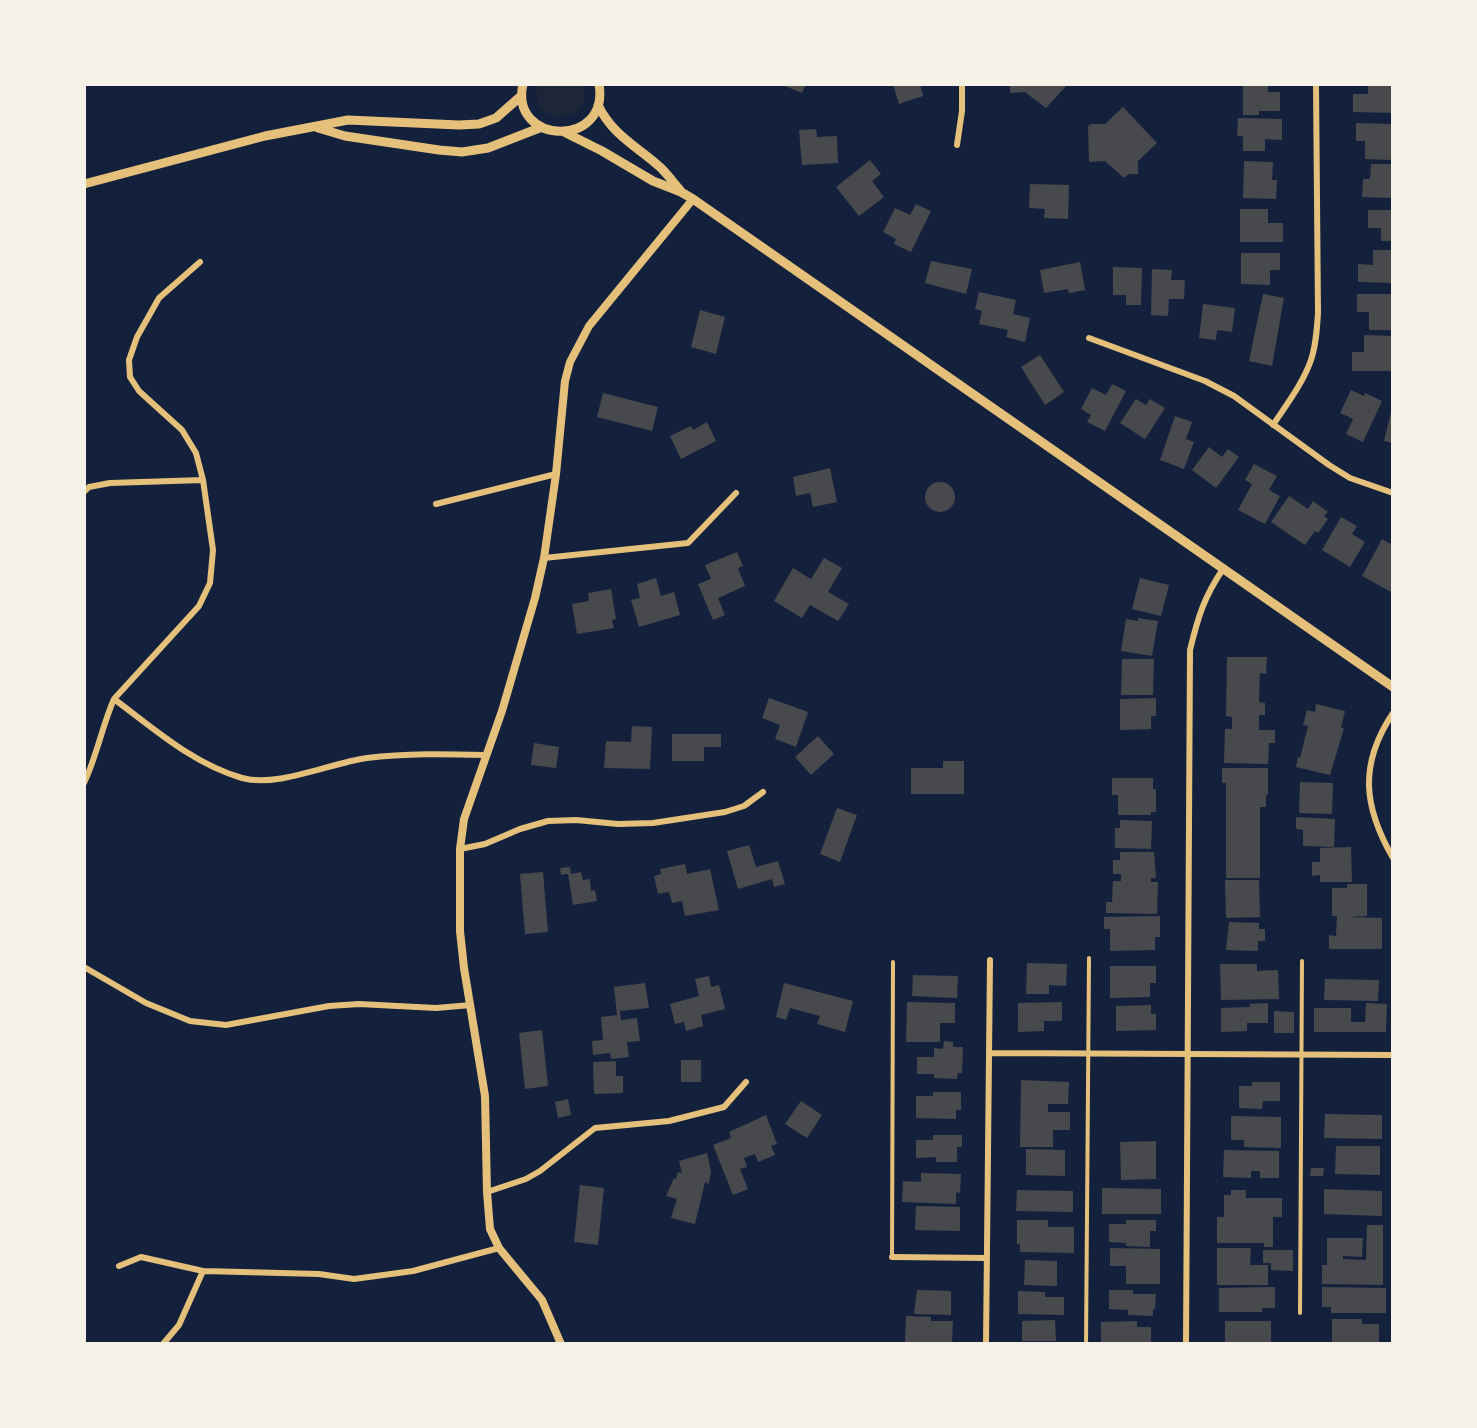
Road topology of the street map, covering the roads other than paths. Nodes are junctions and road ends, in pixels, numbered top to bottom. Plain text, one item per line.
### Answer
1 (523, 84) edge
2 (962, 84) edge
3 (1317, 84) edge
4 (601, 86) edge
5 (521, 96) junction
6 (598, 105) junction
7 (542, 127) junction
8 (315, 128) junction
9 (564, 132) junction
10 (957, 145) dead end
11 (84, 184) edge
12 (681, 192) junction
13 (693, 200) junction
14 (200, 262) dead end
15 (1089, 338) dead end
16 (1273, 425) junction
17 (556, 474) junction
18 (203, 480) junction
19 (84, 492) edge
20 (736, 493) dead end
21 (1393, 494) edge
22 (436, 504) dead end
23 (544, 558) junction
24 (1223, 569) junction
25 (1393, 687) edge
26 (114, 699) junction
27 (1393, 713) edge
28 (486, 755) junction
29 (84, 783) edge
30 (763, 792) dead end
31 (460, 849) junction
32 (1393, 858) edge
33 (1089, 958) dead end
34 (990, 960) dead end
35 (1302, 961) dead end
36 (893, 962) dead end
37 (84, 967) edge
38 (471, 1005) junction
39 (989, 1053) junction
40 (1088, 1053) junction
41 (1188, 1054) junction
42 (1302, 1054) junction
43 (1393, 1056) edge
44 (746, 1082) dead end
45 (487, 1192) junction
46 (499, 1248) junction
47 (892, 1257) joint
48 (986, 1258) junction
49 (119, 1266) dead end
50 (203, 1271) junction
51 (1300, 1313) dead end
52 (163, 1344) edge
53 (561, 1344) edge
54 (986, 1344) edge
55 (1086, 1344) edge
56 (1186, 1344) edge

1 - 5 main road
2 - 10 street
3 - 16 street
4 - 6 main road
5 - 7 main road
5 - 8 main road
6 - 9 main road
6 - 12 main road
7 - 8 main road
7 - 9 main road
8 - 11 main road
9 - 12 main road
12 - 13 main road
13 - 17 street
13 - 24 main road
14 - 18 street
15 - 16 street
16 - 21 street
17 - 22 street
17 - 23 street
18 - 19 street
18 - 26 street
20 - 23 street
23 - 28 street
24 - 25 main road
24 - 41 street
26 - 28 street
26 - 29 street
27 - 32 street
28 - 31 street
30 - 31 street
31 - 38 street
33 - 40 lane
34 - 39 street
35 - 42 lane
36 - 47 lane
37 - 38 street
38 - 45 street
39 - 40 street
39 - 48 street
40 - 41 street
40 - 55 lane
41 - 42 street
41 - 56 street
42 - 43 street
42 - 51 lane
44 - 45 street
45 - 46 street
46 - 50 street
46 - 53 street
47 - 48 street
48 - 54 street
49 - 50 street
50 - 52 street

